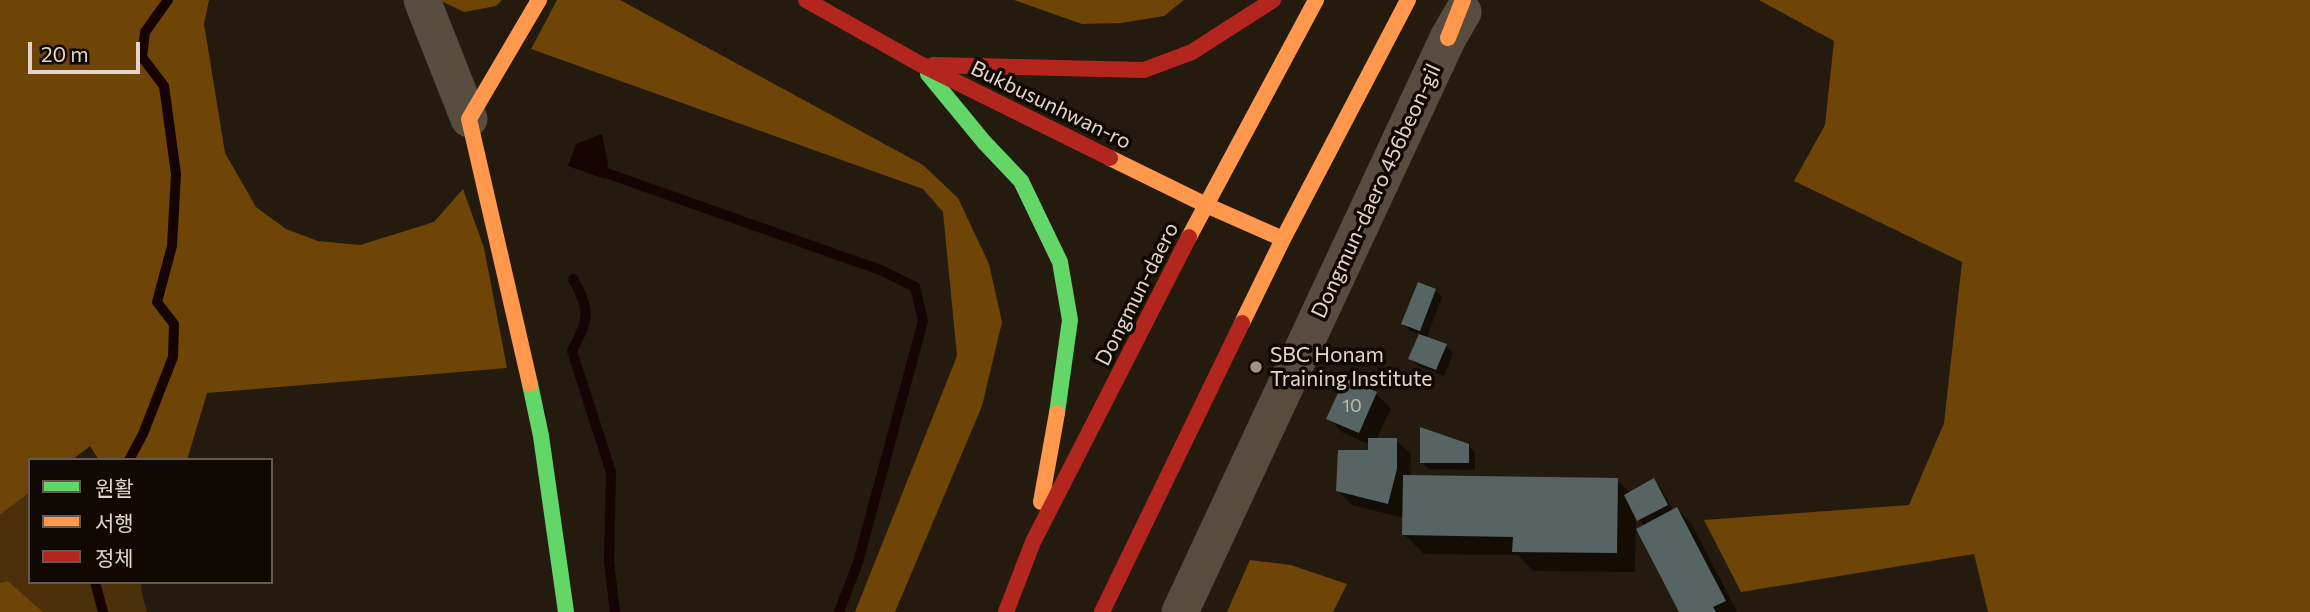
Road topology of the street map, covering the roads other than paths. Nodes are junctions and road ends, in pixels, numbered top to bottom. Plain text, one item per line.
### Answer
1 (422, 0) edge
2 (539, 0) edge
3 (806, 0) edge
4 (1273, 0) edge
5 (1316, 0) edge
6 (1408, 0) edge
7 (1463, 0) edge
8 (1470, 0) edge
9 (1448, 38) junction
10 (920, 64) junction
11 (469, 119) junction
12 (1206, 205) junction
13 (1283, 239) junction
14 (1033, 542) junction
15 (566, 612) edge
16 (1006, 612) edge
17 (1102, 612) edge
18 (1180, 612) edge

1 - 11 street
2 - 11 main road
3 - 10 main road, Bukbusunhwan-ro
4 - 10 main road
5 - 12 main road, Dongmun-daero
6 - 13 main road
7 - 9 main road
8 - 9 street, Dongmun-daero 456beon-gil
9 - 18 street, Dongmun-daero 456beon-gil
10 - 12 main road, Bukbusunhwan-ro
10 - 14 main road
11 - 15 main road
12 - 13 main road, Bukbusunhwan-ro
12 - 14 main road, Dongmun-daero
13 - 17 main road
14 - 16 main road, Dongmun-daero

